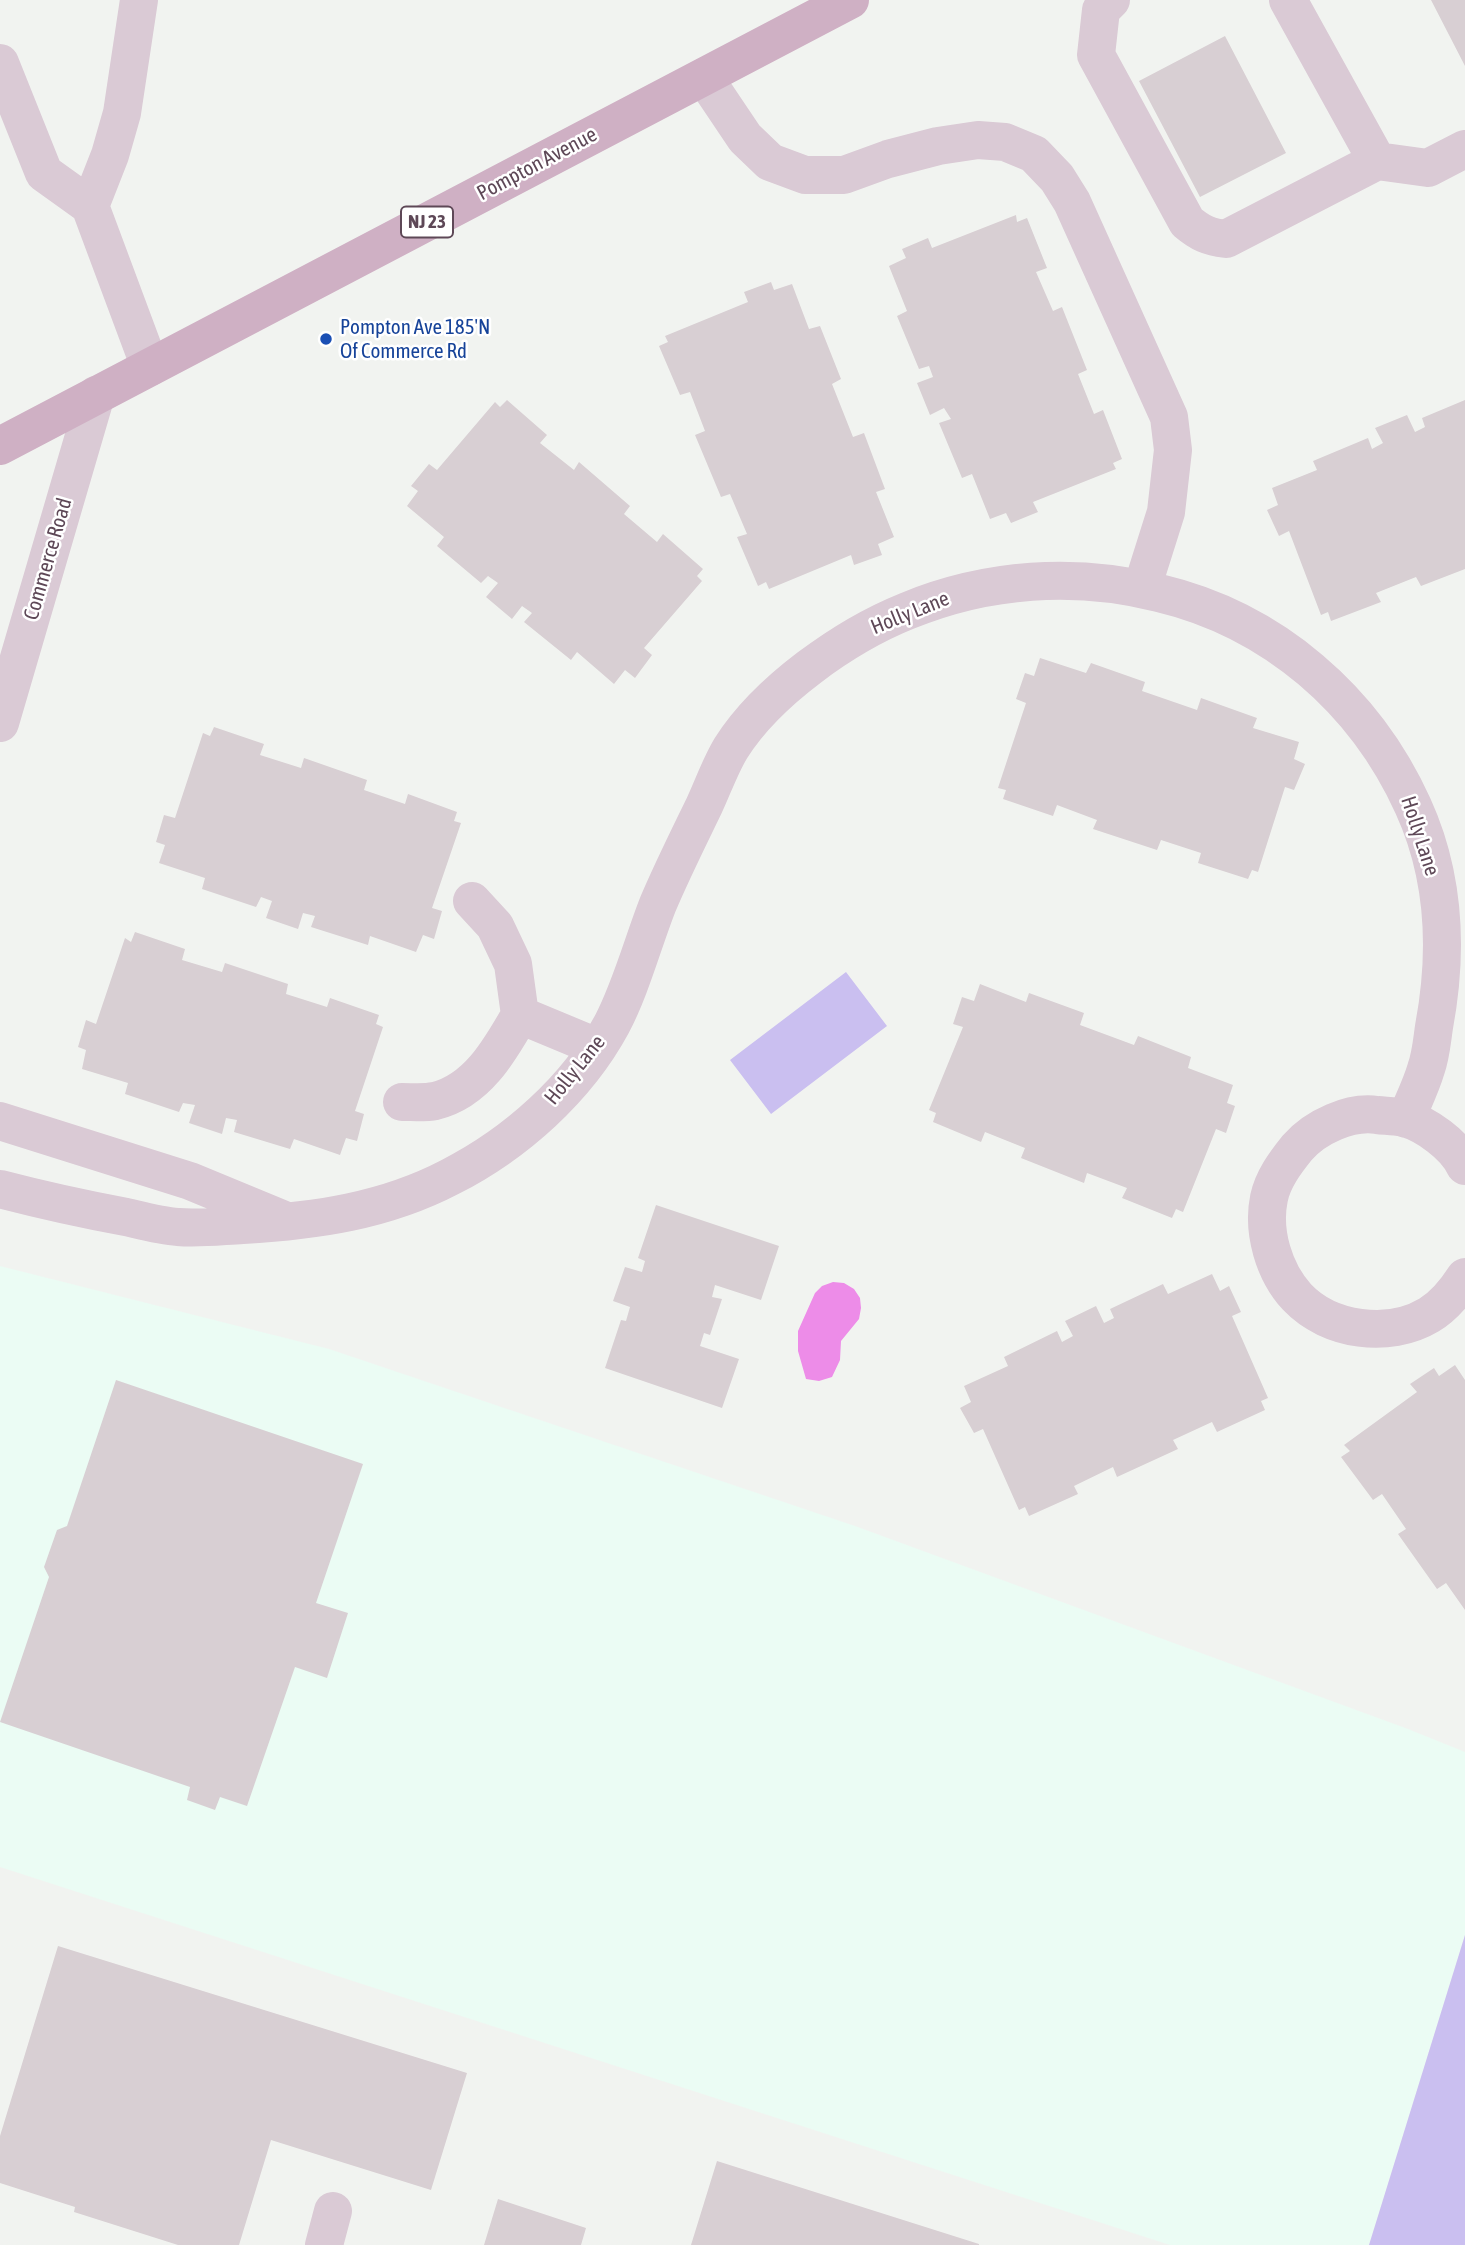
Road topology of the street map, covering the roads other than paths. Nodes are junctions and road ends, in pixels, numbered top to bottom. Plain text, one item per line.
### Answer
1 (139, 0) edge
2 (850, 0) edge
3 (1111, 0) edge
4 (1288, 0) edge
5 (0, 63) edge
6 (704, 77) junction
7 (1465, 149) edge
8 (1377, 161) junction
9 (89, 206) junction
10 (150, 367) junction
11 (96, 395) junction
12 (0, 446) edge
13 (1142, 588) junction
14 (0, 723) edge
15 (472, 901) dead end
16 (520, 1015) junction
17 (597, 1047) junction
18 (402, 1102) dead end
19 (1406, 1119) junction
20 (0, 1121) edge
21 (1465, 1166) edge
22 (0, 1189) edge
23 (290, 1223) junction
24 (1465, 1277) edge

1 - 9 street
2 - 6 main road, Pompton Avenue / NJ 23
3 - 8 street
4 - 8 street
5 - 9 street
6 - 10 main road, Pompton Avenue / NJ 23
6 - 13 street
7 - 8 street
9 - 10 street
10 - 11 main road, Pompton Avenue / NJ 23
11 - 12 main road, Pompton Avenue / NJ 23
11 - 14 street, Commerce Road
13 - 17 street, Holly Lane
13 - 19 street, Holly Lane
15 - 16 street
16 - 17 street
16 - 18 street
17 - 23 street, Holly Lane
19 - 21 street
19 - 24 street
20 - 23 street
22 - 23 street, Holly Lane

